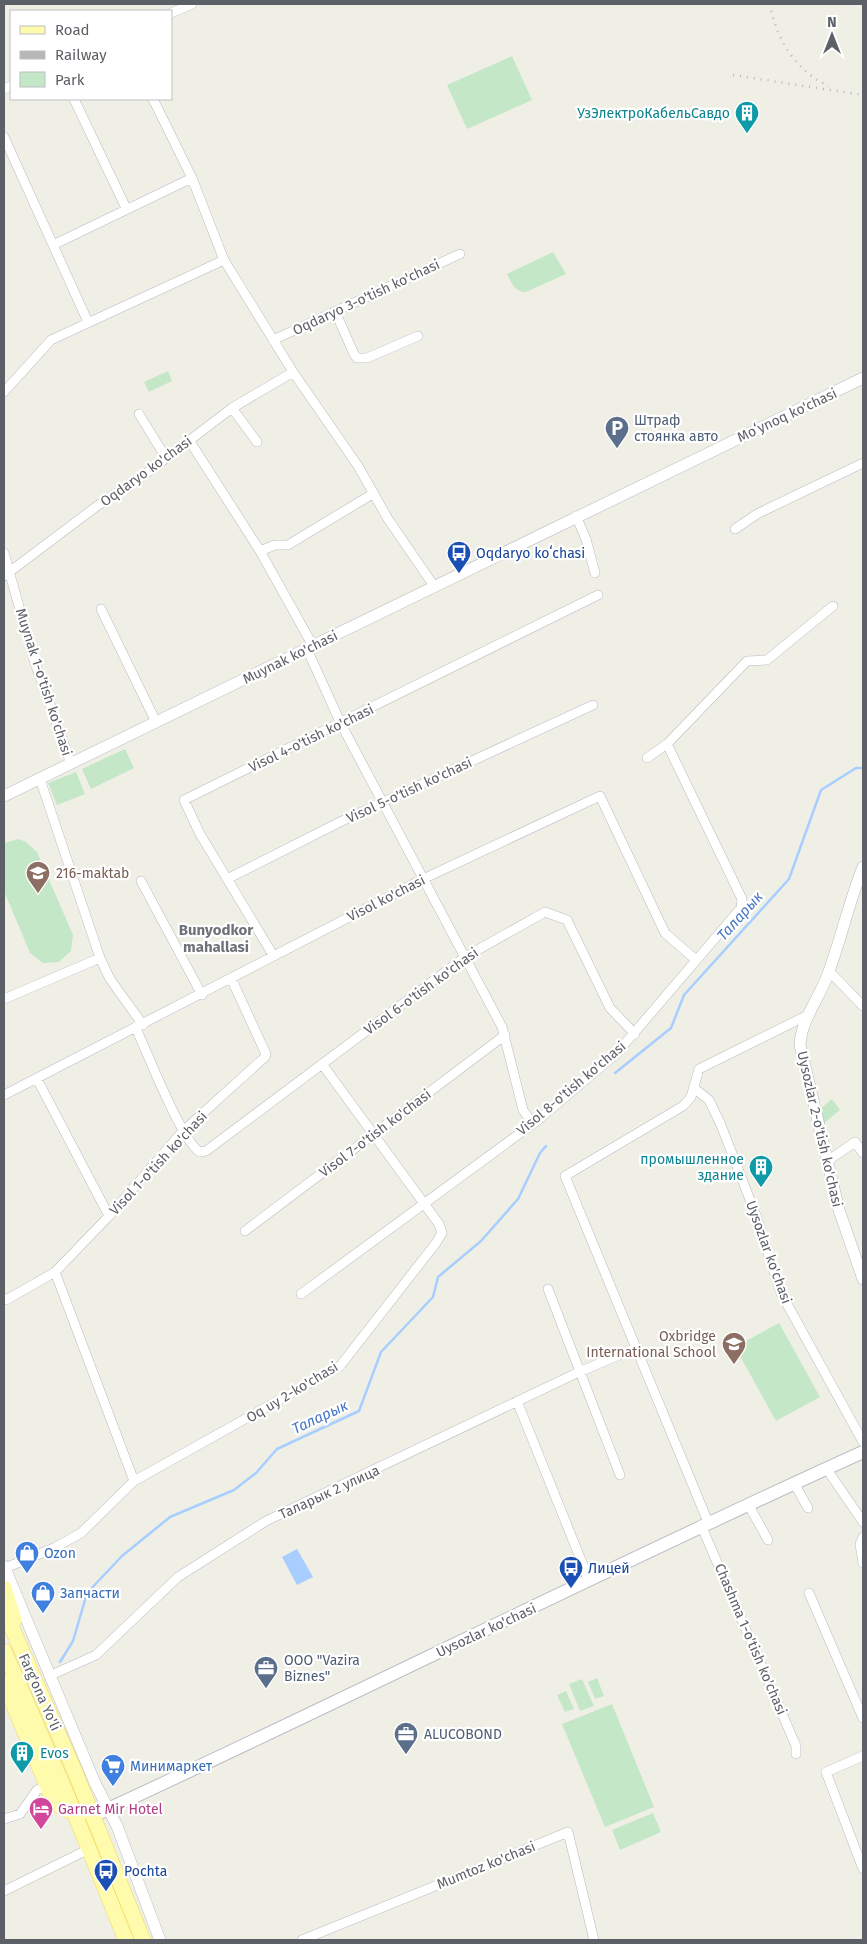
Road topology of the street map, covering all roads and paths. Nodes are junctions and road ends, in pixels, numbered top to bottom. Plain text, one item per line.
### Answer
1 (192, 4) edge
2 (172, 13) edge
3 (74, 100) edge
4 (154, 100) edge
5 (4, 137) edge
6 (192, 178) junction
7 (126, 208) junction
8 (53, 245) junction
9 (460, 254) dead end
10 (224, 260) junction
11 (335, 311) junction
12 (88, 322) junction
13 (418, 336) dead end
14 (273, 340) junction
15 (292, 372) junction
16 (863, 378) edge
17 (4, 392) edge
18 (232, 408) junction
19 (139, 414) dead end
20 (189, 440) junction
21 (256, 442) dead end
22 (166, 458) junction
23 (863, 463) edge
24 (374, 493) junction
25 (576, 516) junction
26 (734, 529) dead end
27 (260, 551) junction
28 (4, 553) edge
29 (7, 573) edge
30 (595, 573) dead end
31 (434, 586) junction
32 (598, 595) dead end
33 (833, 606) dead end
34 (101, 609) dead end
35 (310, 647) junction
36 (593, 705) dead end
37 (156, 722) junction
38 (341, 724) junction
39 (668, 744) junction
40 (647, 758) dead end
41 (70, 764) junction
42 (40, 779) junction
43 (4, 796) edge
44 (382, 803) junction
45 (863, 867) edge
46 (227, 879) junction
47 (423, 879) junction
48 (141, 881) dead end
49 (273, 955) junction
50 (464, 957) junction
51 (100, 958) junction
52 (696, 960) junction
53 (829, 972) junction
54 (231, 978) junction
55 (202, 995) junction
56 (4, 999) edge
57 (863, 1006) edge
58 (810, 1014) junction
59 (139, 1027) junction
60 (634, 1034) junction
61 (505, 1035) junction
62 (322, 1064) junction
63 (36, 1079) junction
64 (694, 1088) junction
65 (4, 1095) edge
66 (532, 1123) junction
67 (184, 1131) junction
68 (374, 1134) junction
69 (863, 1153) edge
70 (826, 1162) junction
71 (424, 1202) junction
72 (109, 1216) junction
73 (245, 1231) dead end
74 (55, 1272) junction
75 (863, 1279) edge
76 (548, 1288) dead end
77 (301, 1294) dead end
78 (4, 1298) edge
79 (636, 1348) junction
80 (579, 1372) junction
81 (518, 1401) junction
82 (863, 1442) edge
83 (863, 1452) edge
84 (826, 1468) junction
85 (620, 1475) dead end
86 (134, 1481) junction
87 (794, 1483) junction
88 (748, 1504) junction
89 (808, 1508) dead end
90 (863, 1522) edge
91 (704, 1523) junction
92 (863, 1537) edge
93 (768, 1540) dead end
94 (863, 1563) edge
95 (4, 1567) edge
96 (589, 1580) junction
97 (4, 1588) edge
98 (809, 1593) dead end
99 (4, 1610) edge
100 (4, 1651) edge
101 (27, 1662) junction
102 (49, 1676) junction
103 (4, 1686) edge
104 (863, 1718) edge
105 (796, 1754) dead end
106 (863, 1756) edge
107 (47, 1786) junction
108 (108, 1808) junction
109 (75, 1814) junction
110 (93, 1816) junction
111 (4, 1819) edge
112 (87, 1843) junction
113 (863, 1869) edge
114 (4, 1891) edge
115 (126, 1940) edge
116 (144, 1940) edge
117 (160, 1940) edge
118 (302, 1940) edge
119 (594, 1940) edge

1 - 2 street
3 - 7 street
4 - 6 street
5 - 8 street
6 - 7 street
6 - 10 street
7 - 8 street
8 - 12 street
9 - 11 street, Oqdaryo 3-o'tish ko'chasi
10 - 12 street
10 - 14 street
11 - 13 street
11 - 14 street, Oqdaryo 3-o'tish ko'chasi
12 - 17 street
14 - 15 street
15 - 18 street, Oqdaryo ko'chasi
15 - 24 street
16 - 25 street, Moʻynoq ko'chasi
18 - 20 street, Oqdaryo ko'chasi
18 - 21 street
19 - 22 street
20 - 22 street, Oqdaryo ko'chasi
20 - 27 street
22 - 29 street, Oqdaryo ko'chasi
23 - 26 street
24 - 27 street
24 - 31 street
25 - 30 street
25 - 31 street, Muynak ko'chasi
27 - 35 street
28 - 29 street, Muynak 1-o'tish ko'chasi
29 - 41 street, Muynak 1-o'tish ko'chasi
31 - 35 street, Muynak ko'chasi
32 - 38 street, Visol 4-o'tish ko'chasi
33 - 39 street
34 - 37 street
35 - 37 street, Muynak ko'chasi
35 - 38 street
36 - 44 street, Visol 5-o'tish ko'chasi
37 - 41 street, Muynak ko'chasi
38 - 44 street
38 - 46 street, Visol 4-o'tish ko'chasi
39 - 40 street
39 - 52 street, Visol 8-o'tish ko'chasi
41 - 42 street, Muynak ko'chasi
42 - 43 street, Muynak ko'chasi
42 - 51 street
44 - 46 street, Visol 5-o'tish ko'chasi
44 - 47 street
45 - 53 street, Uysozlar 2-o'tish ko'chasi
46 - 49 street, Visol 4-o'tish ko'chasi
47 - 49 street, Visol ko'chasi
47 - 50 street
47 - 52 street, Visol ko'chasi
48 - 55 street
49 - 54 street, Visol ko'chasi
50 - 60 street, Visol 6-o'tish ko'chasi
50 - 61 street
50 - 62 street, Visol 6-o'tish ko'chasi
51 - 56 street
51 - 59 street
52 - 60 street, Visol 8-o'tish ko'chasi
53 - 57 street
53 - 58 street, Uysozlar 2-o'tish ko'chasi
54 - 55 street, Visol ko'chasi
54 - 67 street, Visol 1-o'tish ko'chasi
55 - 59 street, Visol ko'chasi
58 - 64 street
58 - 70 street, Uysozlar 2-o'tish ko'chasi
59 - 63 street, Visol ko'chasi
59 - 67 street
60 - 66 street, Visol 8-o'tish ko'chasi
61 - 66 street
61 - 68 street, Visol 7-o'tish ko'chasi
62 - 67 street, Visol 6-o'tish ko'chasi
62 - 68 street, Oq uy 2-ko'chasi
63 - 65 street, Visol ko'chasi
63 - 72 street
64 - 79 street, Chashma 1-o'tish ko'chasi
64 - 82 street, Uysozlar ko'chasi
66 - 71 street, Visol 8-o'tish ko'chasi
67 - 72 street, Visol 1-o'tish ko'chasi
68 - 71 street, Oq uy 2-ko'chasi
68 - 73 street, Visol 7-o'tish ko'chasi
69 - 70 street
70 - 75 street, Uysozlar 2-o'tish ko'chasi
71 - 77 street, Visol 8-o'tish ko'chasi
71 - 86 street, Oq uy 2-ko'chasi
72 - 74 street, Visol 1-o'tish ko'chasi
74 - 78 street, Visol 1-o'tish ko'chasi
74 - 86 street
76 - 80 street
79 - 80 street, Таларык 2 улица
79 - 91 street, Chashma 1-o'tish ko'chasi
80 - 81 street, Таларык 2 улица
80 - 85 street
81 - 96 street
81 - 102 street, Таларык 2 улица
83 - 84 main road, Uysozlar ko'chasi
84 - 87 main road, Uysozlar ko'chasi
84 - 90 street
86 - 95 street, Oq uy 2-ko'chasi
87 - 88 main road, Uysozlar ko'chasi
87 - 89 street
88 - 91 main road, Uysozlar ko'chasi
88 - 93 street
91 - 96 main road, Uysozlar ko'chasi
91 - 105 street, Chashma 1-o'tish ko'chasi
92 - 94 street
95 - 102 street, Farg'ona Yo'li
96 - 108 main road, Uysozlar ko'chasi
97 - 101 main road
98 - 104 street
99 - 101 main road, Farg'ona Yo'li
100 - 109 main road, Farg'ona Yo'li
101 - 110 main road, Farg'ona Yo'li
102 - 108 street, Farg'ona Yo'li
103 - 107 main road
106 - 113 street
107 - 109 main road
107 - 111 street
108 - 110 main road, Uysozlar ko'chasi
108 - 117 street, Farg'ona Yo'li
109 - 110 main road
109 - 112 main road, Farg'ona Yo'li
110 - 112 main road
110 - 116 main road, Farg'ona Yo'li
112 - 114 street
112 - 115 main road, Farg'ona Yo'li
118 - 119 street, Mumtoz ko'chasi

